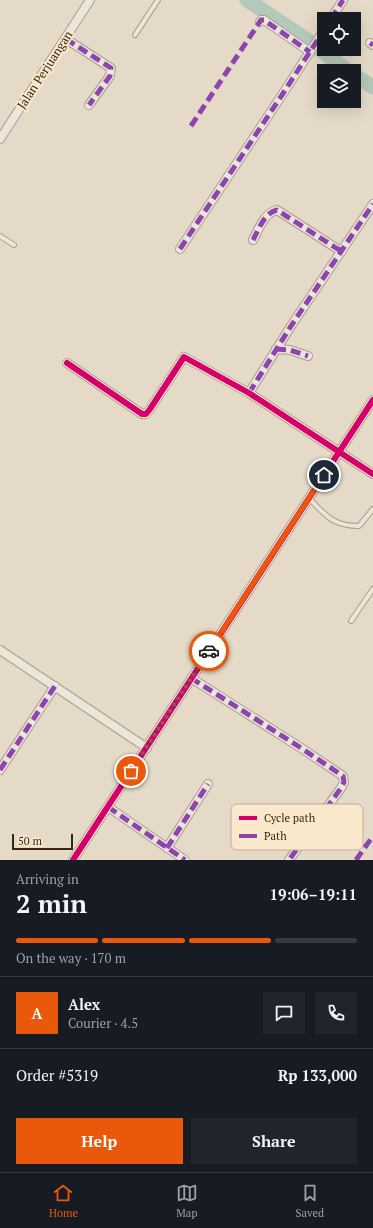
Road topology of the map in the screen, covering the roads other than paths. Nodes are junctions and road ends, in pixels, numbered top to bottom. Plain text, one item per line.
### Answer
1 (90, 0) edge
2 (158, 0) edge
3 (343, 0) edge
4 (335, 12) edge
5 (260, 22) dead end
6 (135, 35) dead end
7 (66, 39) junction
8 (317, 40) edge
9 (310, 51) junction
10 (89, 105) dead end
11 (0, 139) edge
12 (373, 204) edge
13 (0, 236) edge
14 (253, 240) dead end
15 (14, 245) dead end
16 (180, 249) dead end
17 (342, 250) junction
18 (276, 349) junction
19 (308, 356) dead end
20 (67, 363) dead end
21 (248, 393) junction
22 (373, 400) edge
23 (340, 453) junction
24 (373, 474) edge
25 (309, 498) junction
26 (373, 509) edge
27 (373, 589) edge
28 (351, 621) dead end
29 (0, 650) edge
30 (191, 678) junction
31 (55, 686) junction
32 (147, 748) junction
33 (0, 770) edge
34 (208, 784) dead end
35 (329, 804) edge
36 (108, 806) junction
37 (167, 848) junction
38 (296, 850) edge
39 (73, 860) edge
40 (185, 860) edge
41 (289, 860) edge

1 - 7 street, Jalan Perjuangan
2 - 6 lane
3 - 4 street
5 - 9 street
7 - 10 street
7 - 11 street, Jalan Perjuangan
8 - 9 street
9 - 16 street
12 - 17 street
13 - 15 lane
14 - 17 street
17 - 18 street
18 - 19 street
18 - 21 street
20 - 21 street
21 - 23 street
22 - 23 street
23 - 24 street
23 - 25 street
25 - 26 lane
25 - 30 street
27 - 28 lane
29 - 31 street
30 - 32 street
30 - 35 street
31 - 32 street
31 - 33 street
32 - 36 street
34 - 37 street
36 - 37 street
36 - 39 street
37 - 40 street
38 - 41 street

